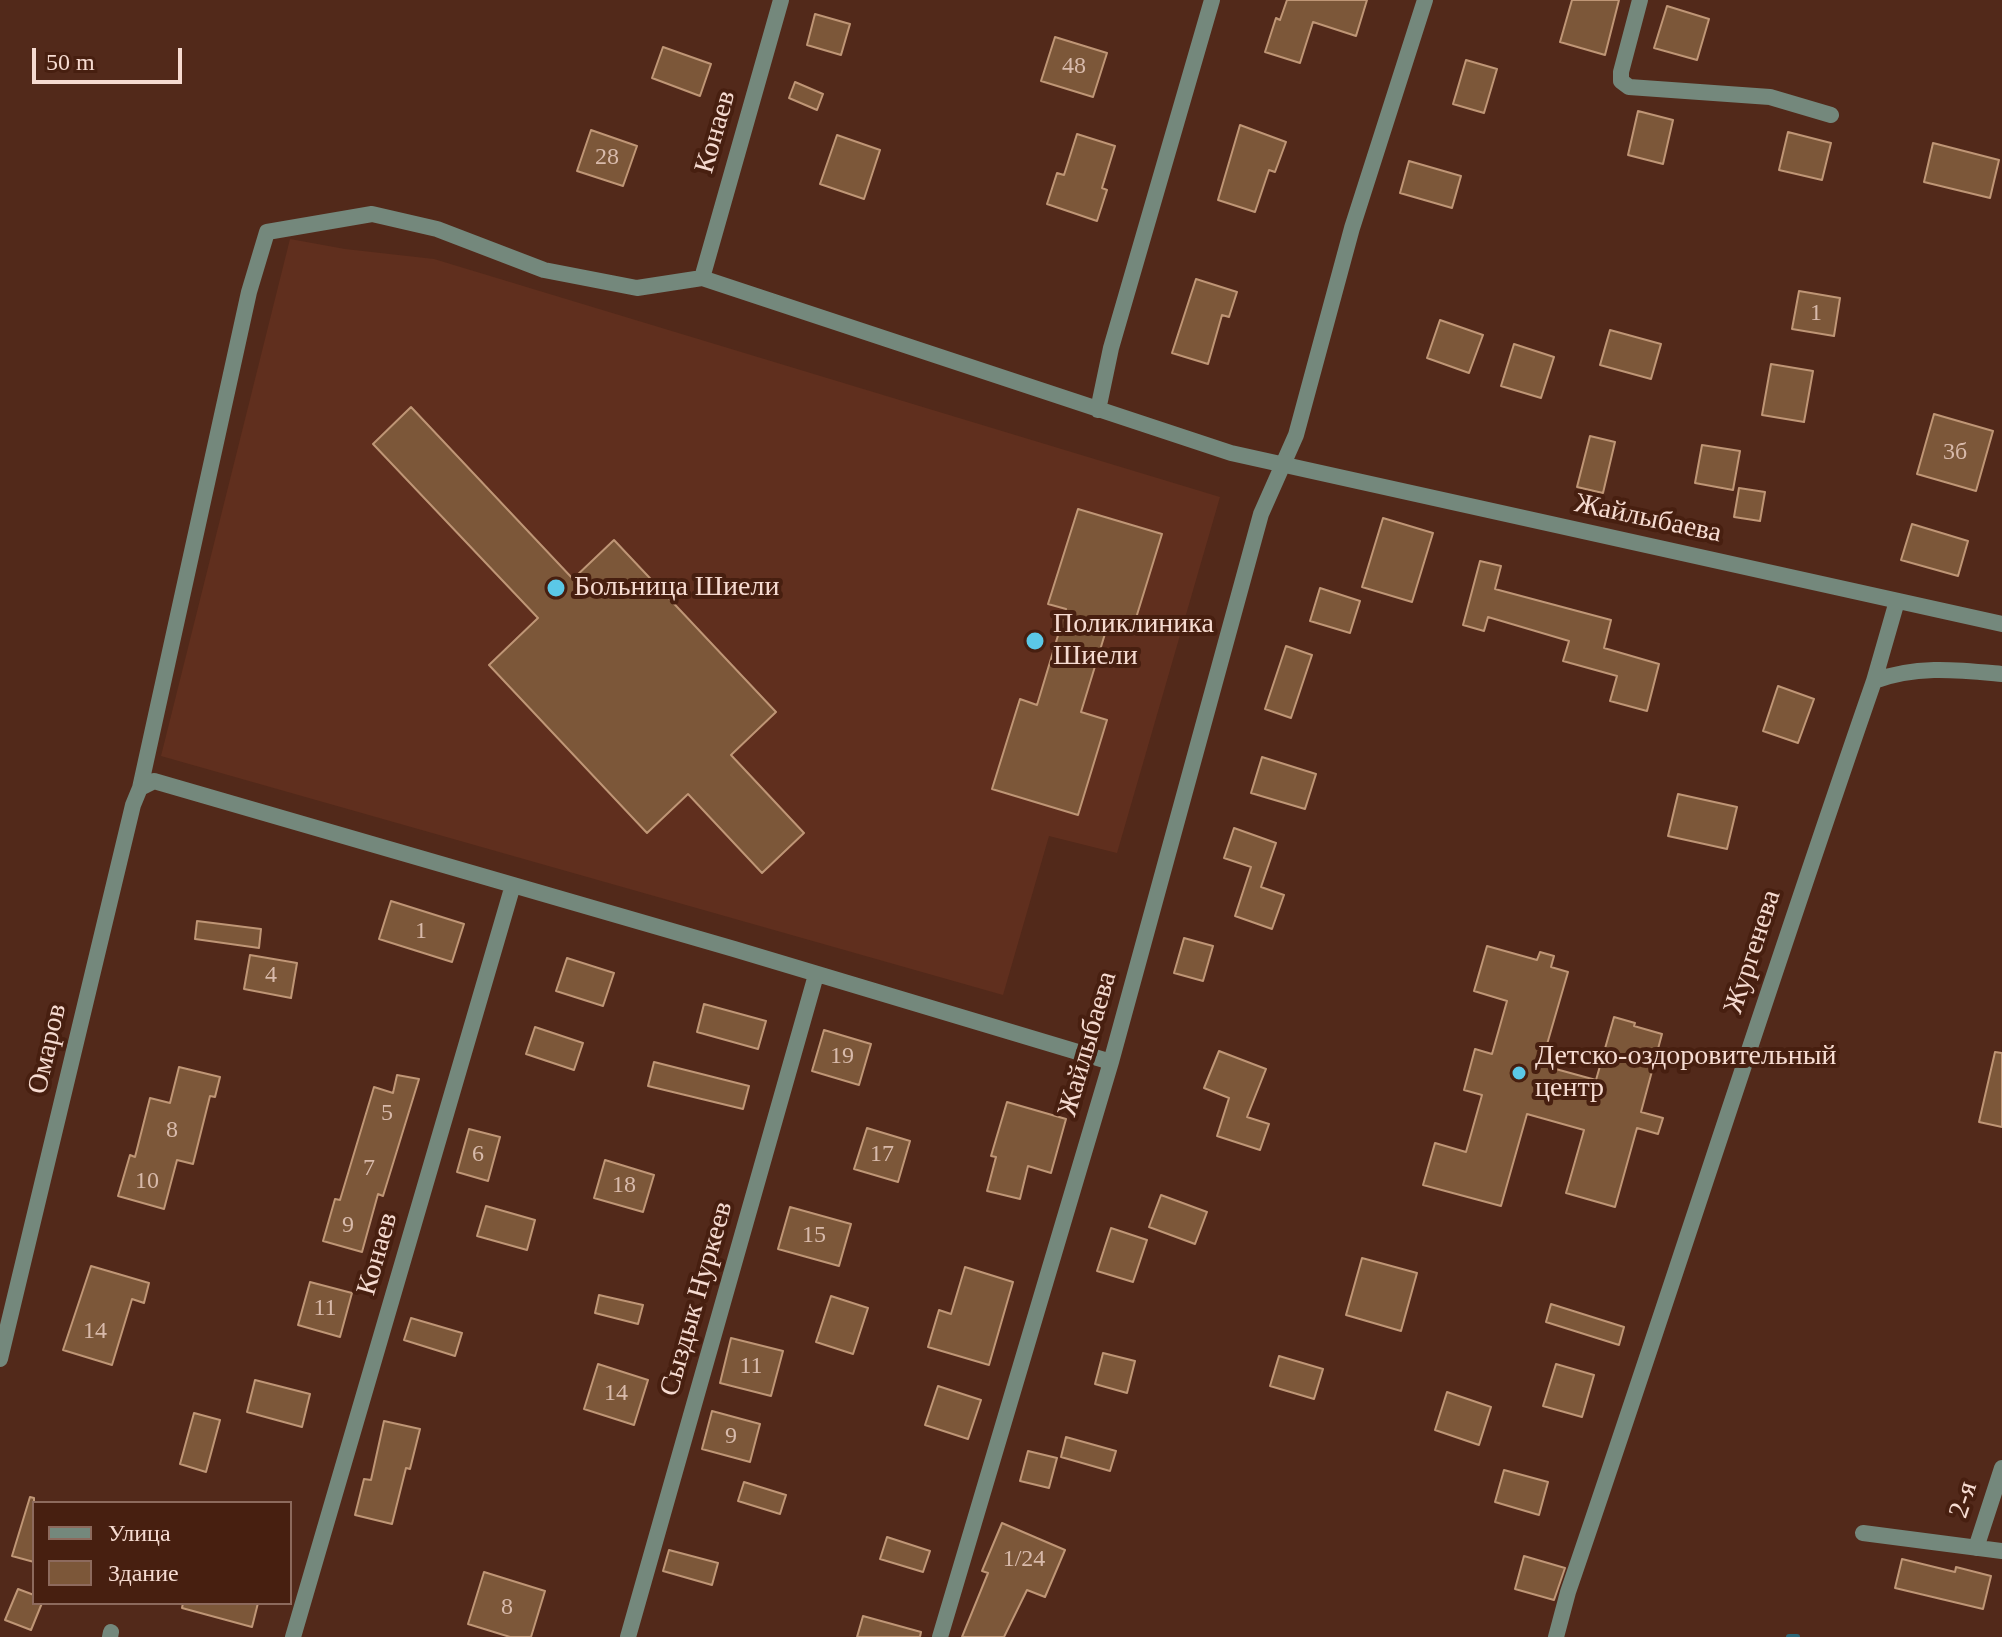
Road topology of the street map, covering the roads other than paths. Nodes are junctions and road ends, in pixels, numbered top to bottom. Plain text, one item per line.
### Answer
1 (781, 0) edge
2 (1212, 0) edge
3 (1425, 0) edge
4 (1640, 0) edge
5 (1831, 115) dead end
6 (702, 278) junction
7 (1098, 410) junction
8 (1283, 466) junction
9 (1897, 601) junction
10 (2002, 624) edge
11 (2002, 674) edge
12 (1874, 681) junction
13 (140, 788) junction
14 (513, 885) junction
15 (816, 975) junction
16 (1111, 1062) junction
17 (0, 1359) edge
18 (2002, 1468) edge
19 (1863, 1533) dead end
20 (1976, 1548) junction
21 (2002, 1551) edge
22 (293, 1637) edge
23 (628, 1637) edge
24 (940, 1637) edge
25 (1556, 1637) edge

1 - 6 street, Конаев
2 - 7 street
3 - 8 street
4 - 5 street
6 - 7 street, Жайлыбаева
6 - 13 street, Омаров
7 - 8 street, Жайлыбаева
8 - 9 street, Жайлыбаева
8 - 16 street, Жайлыбаева
9 - 10 street, Жайлыбаева
9 - 12 street, Жургенева
11 - 12 street
12 - 25 street, Жургенева
13 - 14 street
13 - 17 street, Омаров
14 - 15 street
14 - 22 street, Конаев
15 - 16 street
15 - 23 street, Сыздык Нуркеев
16 - 24 street, Жайлыбаева
18 - 20 street, 2-я
19 - 20 street
20 - 21 street

